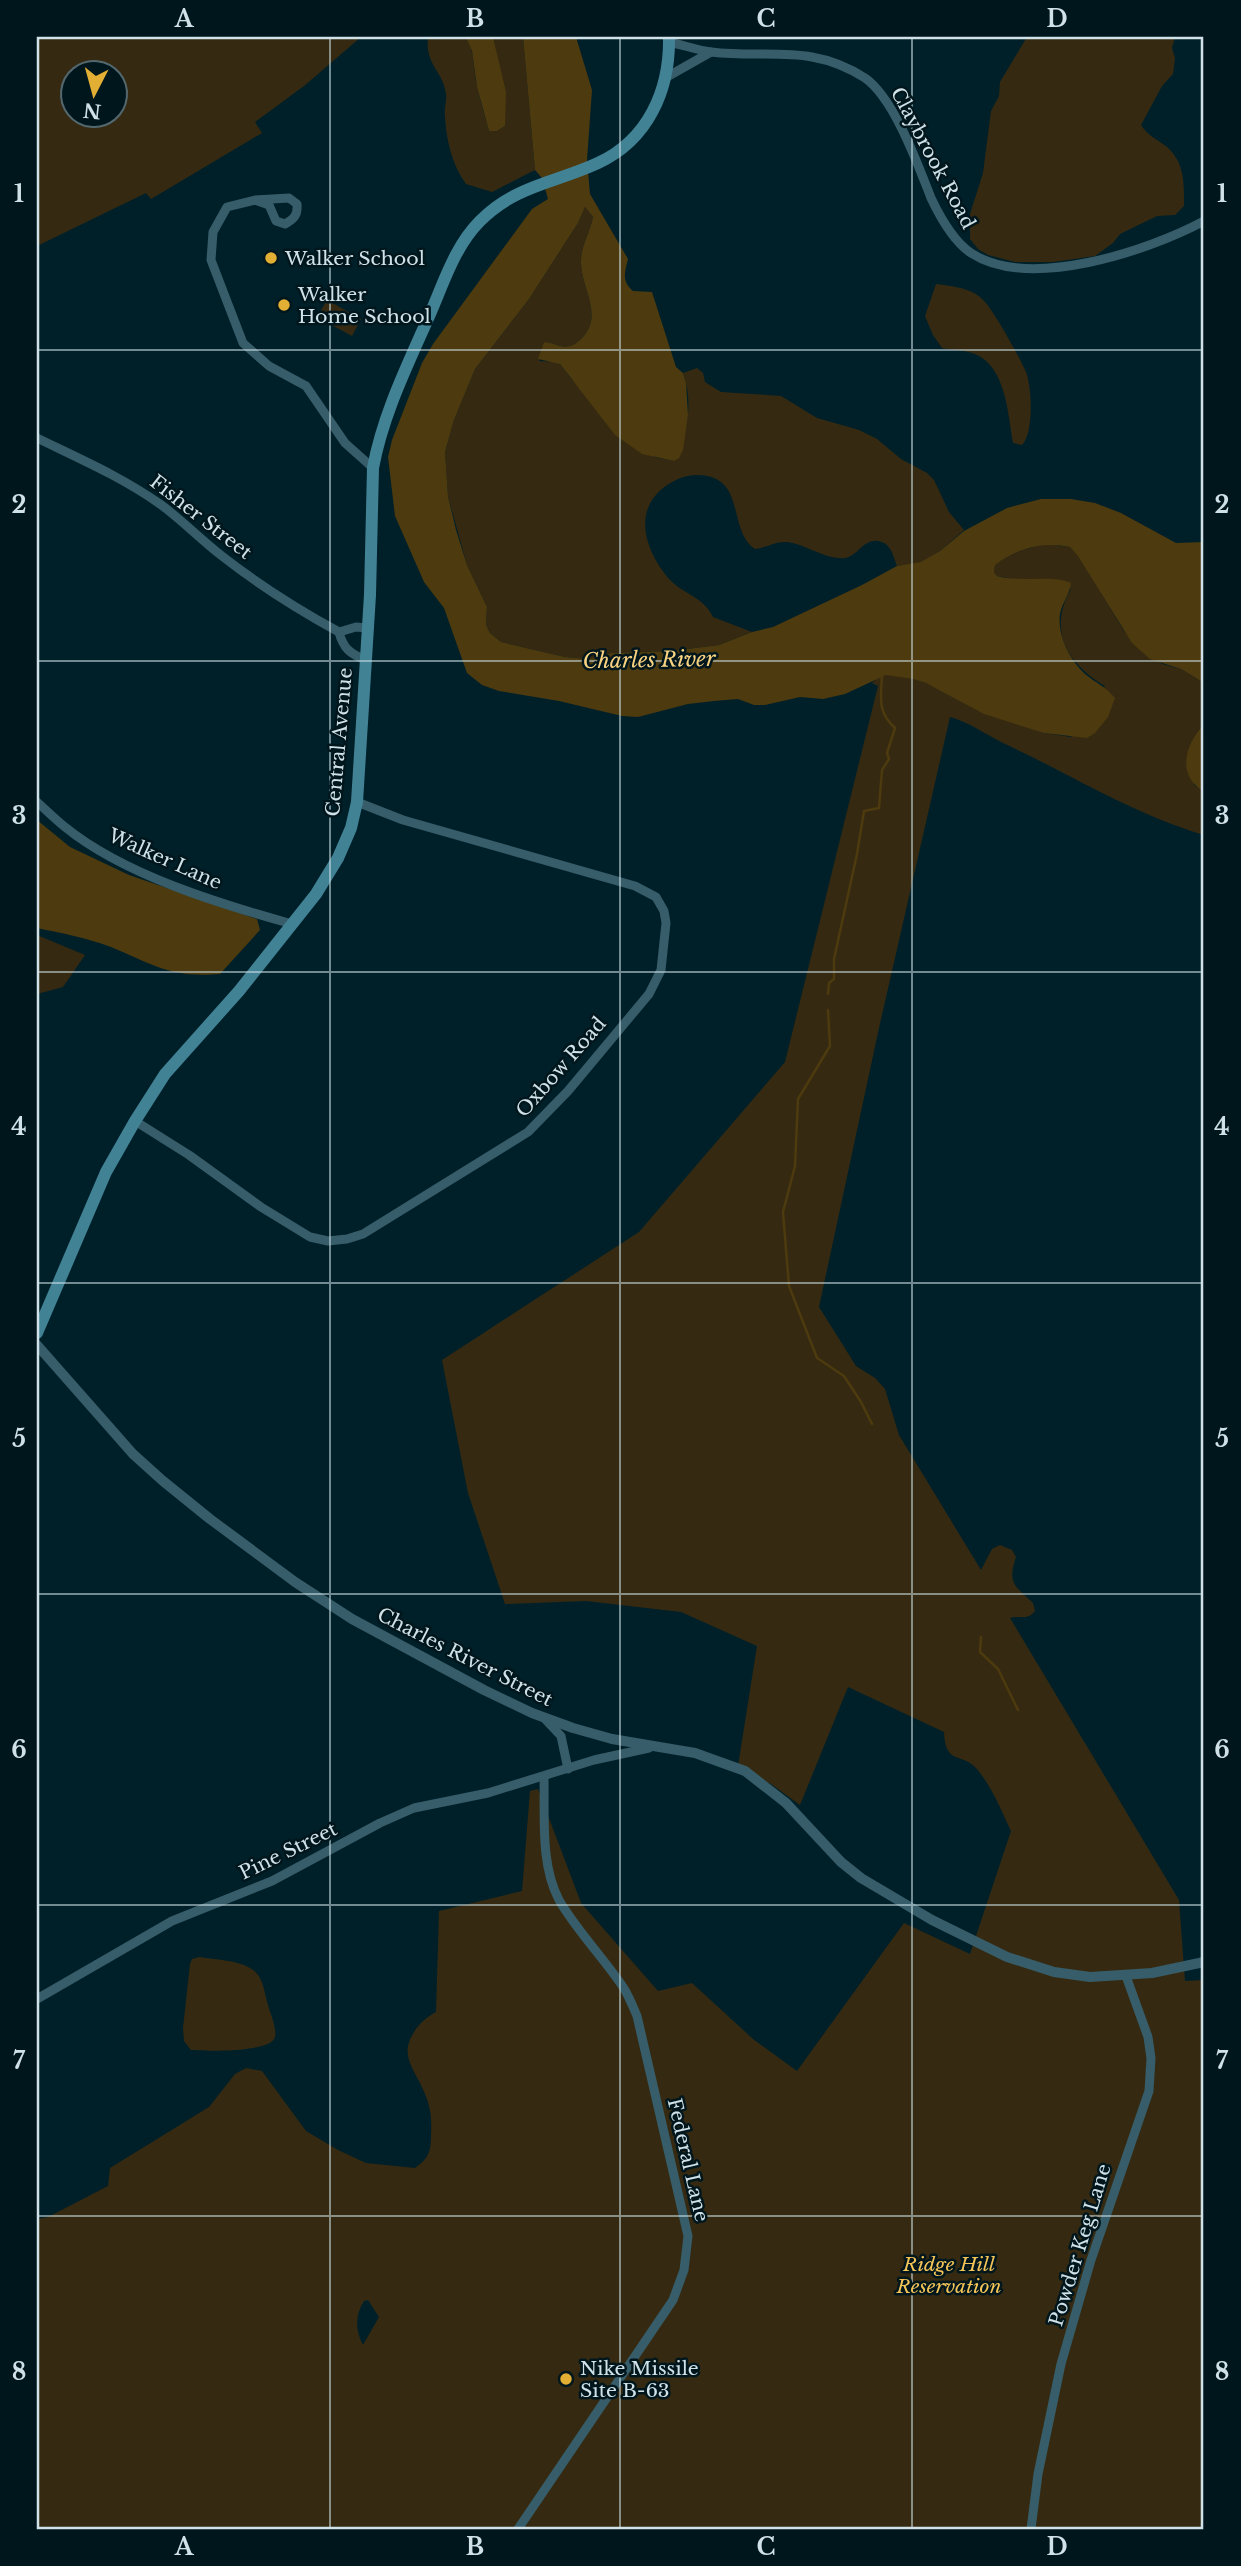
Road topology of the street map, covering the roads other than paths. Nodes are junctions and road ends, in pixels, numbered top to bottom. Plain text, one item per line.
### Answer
1 (669, 39) edge
2 (710, 52) junction
3 (665, 78) junction
4 (255, 200) junction
5 (1204, 222) edge
6 (37, 438) edge
7 (373, 468) junction
8 (368, 628) junction
9 (339, 632) junction
10 (366, 660) junction
11 (37, 802) edge
12 (357, 802) junction
13 (292, 924) junction
14 (135, 1121) junction
15 (37, 1333) edge
16 (37, 1345) edge
17 (545, 1719) junction
18 (654, 1747) junction
19 (568, 1769) junction
20 (544, 1777) junction
21 (1204, 1962) edge
22 (1126, 1976) junction
23 (37, 1999) edge
24 (518, 2529) edge
25 (1031, 2529) edge

1 - 2 street, Claybrook Road
1 - 3 main road, Central Avenue
2 - 3 street
2 - 5 street, Claybrook Road
3 - 7 main road, Central Avenue
4 - 4 street
4 - 7 street
6 - 9 street, Fisher Street
7 - 8 main road, Central Avenue
8 - 9 street
8 - 10 main road, Central Avenue
9 - 10 street, Fisher Street
10 - 12 main road, Central Avenue
11 - 13 street, Walker Lane
12 - 13 main road, Central Avenue
12 - 14 street, Oxbow Road
13 - 14 main road, Central Avenue
14 - 15 main road, Central Avenue
16 - 17 street, Charles River Street
17 - 18 street, Charles River Street
17 - 19 street
18 - 19 street, Pine Street
18 - 22 street, Charles River Street
19 - 20 street, Pine Street
20 - 23 street, Pine Street
20 - 24 street, Federal Lane
21 - 22 street, Charles River Street
22 - 25 street, Powder Keg Lane

